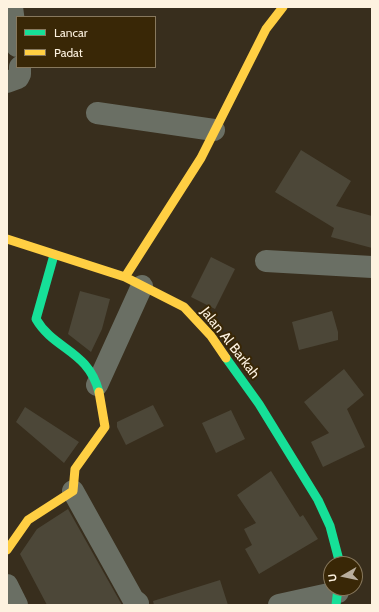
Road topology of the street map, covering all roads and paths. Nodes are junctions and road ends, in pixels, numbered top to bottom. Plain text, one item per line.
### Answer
1 (12, 7) edge
2 (283, 7) edge
3 (16, 38) edge
4 (20, 68) edge
5 (7, 82) edge
6 (97, 113) dead end
7 (214, 130) junction
8 (7, 239) edge
9 (54, 255) junction
10 (266, 261) dead end
11 (372, 267) edge
12 (134, 281) junction
13 (97, 385) junction
14 (73, 491) junction
15 (7, 550) edge
16 (338, 556) edge
17 (7, 585) edge
18 (331, 596) edge
19 (139, 604) edge
20 (17, 605) edge
21 (279, 605) edge

1 - 3 street
2 - 7 street
4 - 5 street
6 - 7 street
7 - 12 street
8 - 9 street, Jalan Al Barkah
9 - 12 street, Jalan Al Barkah
9 - 13 street
10 - 11 street
12 - 13 street
12 - 16 street, Jalan Al Barkah
13 - 14 street
14 - 15 street
14 - 19 street
17 - 20 street
18 - 21 street

